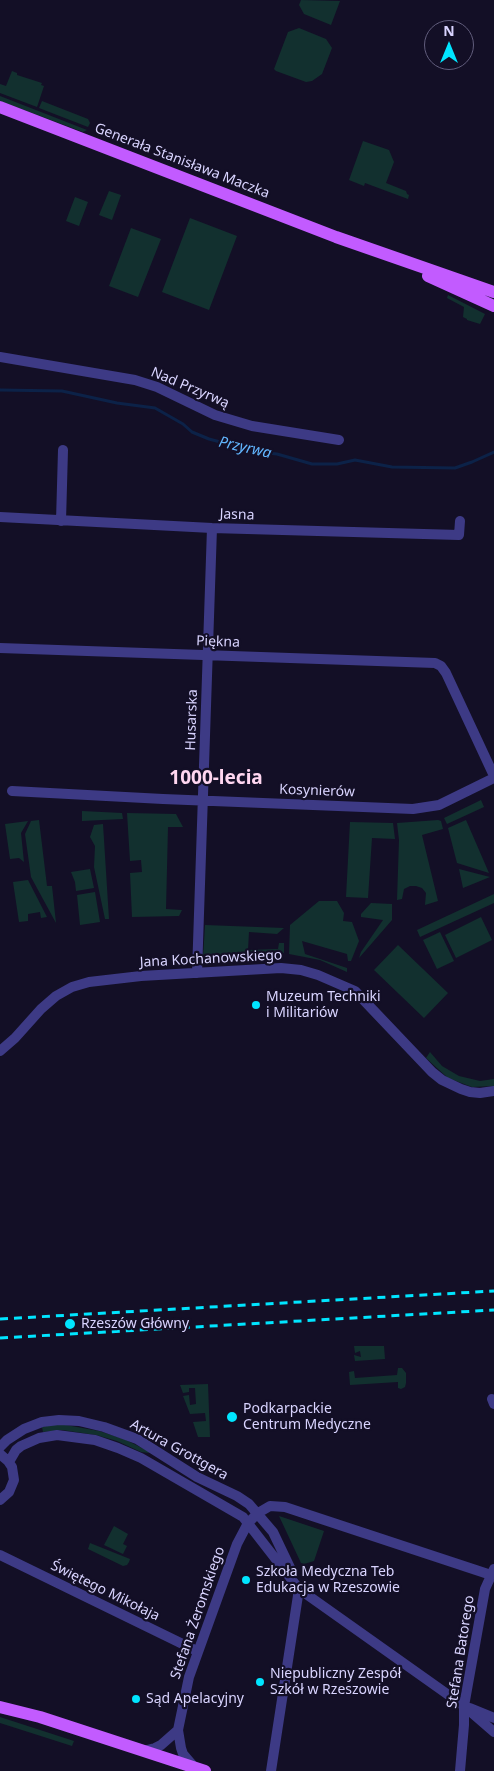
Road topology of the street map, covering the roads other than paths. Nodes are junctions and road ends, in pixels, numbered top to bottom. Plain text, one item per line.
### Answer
1 (0, 107) edge
2 (353, 243) junction
3 (494, 292) edge
4 (494, 306) edge
5 (0, 357) edge
6 (339, 440) dead end
7 (63, 450) dead end
8 (0, 517) edge
9 (61, 520) junction
10 (460, 521) dead end
11 (212, 528) junction
12 (0, 648) edge
13 (208, 655) junction
14 (494, 777) edge
15 (12, 791) dead end
16 (202, 800) junction
17 (197, 972) junction
18 (0, 1051) edge
19 (494, 1091) edge
20 (0, 1447) edge
21 (0, 1454) edge
22 (9, 1462) junction
23 (0, 1500) edge
24 (258, 1513) junction
25 (248, 1523) junction
26 (0, 1555) edge
27 (492, 1571) edge
28 (299, 1589) junction
29 (197, 1651) junction
30 (0, 1701) edge
31 (464, 1706) junction
32 (0, 1708) edge
33 (40, 1717) junction
34 (494, 1718) edge
35 (178, 1730) junction
36 (494, 1732) edge
37 (143, 1751) junction
38 (200, 1769) edge
39 (272, 1771) edge
40 (460, 1771) edge

1 - 2 main road, Generała Stanisława Maczka
2 - 3 main road, Generała Stanisława Maczka
2 - 4 main road, Generała Stanisława Maczka
5 - 6 street, Nad Przyrwą
7 - 9 street
8 - 9 street, Jasna
9 - 11 street, Jasna
10 - 11 street, Jasna
11 - 13 street, Husarska
12 - 13 street, Piękna
13 - 14 street, Piękna
13 - 16 street, Husarska
14 - 16 street, Kosynierów
15 - 16 street, Kosynierów
16 - 17 street, Husarska
17 - 18 street, Jana Kochanowskiego
17 - 19 street, Jana Kochanowskiego
20 - 24 street, Artura Grottgera
21 - 22 street
22 - 23 street
22 - 25 street, Artura Grottgera
24 - 25 street, Stefana Żeromskiego
24 - 27 street
24 - 28 street, Artura Grottgera
25 - 28 street, Artura Grottgera
25 - 29 street, Stefana Żeromskiego
26 - 29 street, Świętego Mikołaja
27 - 31 street, Stefana Batorego
28 - 31 street
28 - 39 street
29 - 35 street, Stefana Żeromskiego
30 - 33 main road
31 - 34 street
31 - 36 street
31 - 40 street, Stefana Batorego
32 - 33 main road
33 - 37 main road
35 - 37 street
35 - 38 street, Stefana Żeromskiego
37 - 38 main road

